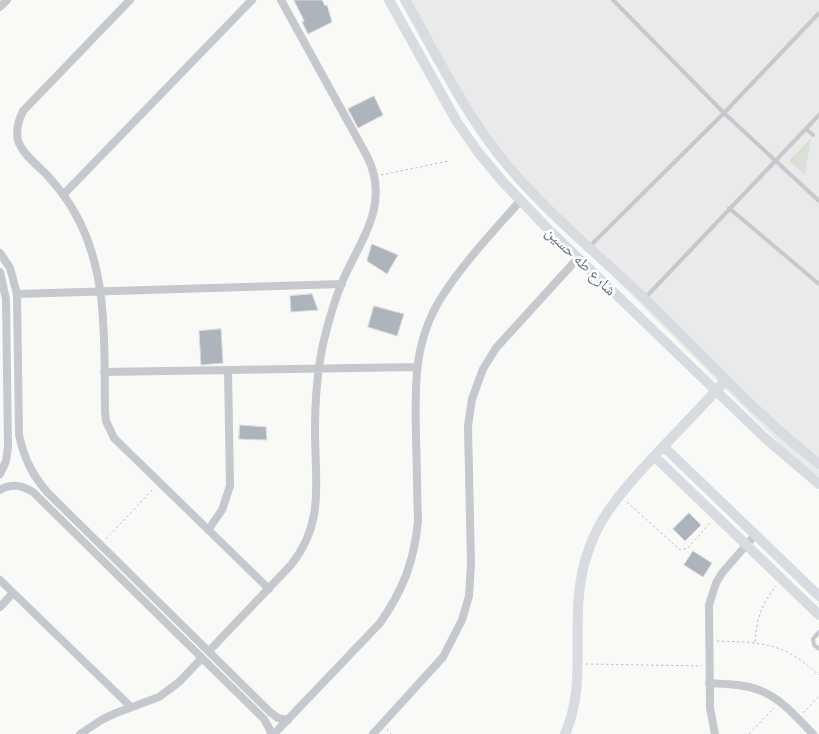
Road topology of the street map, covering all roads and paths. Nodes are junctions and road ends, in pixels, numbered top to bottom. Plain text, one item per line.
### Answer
1 (7, 0) edge
2 (130, 0) edge
3 (252, 0) edge
4 (281, 0) edge
5 (389, 0) edge
6 (405, 0) edge
7 (613, 0) edge
8 (0, 7) edge
9 (819, 13) edge
10 (724, 113) junction
11 (819, 115) edge
12 (806, 129) junction
13 (813, 136) dead end
14 (449, 160) dead end
15 (775, 160) junction
16 (375, 176) junction
17 (63, 194) junction
18 (520, 201) junction
19 (819, 201) edge
20 (729, 208) junction
21 (589, 247) junction
22 (0, 253) edge
23 (578, 258) junction
24 (0, 272) edge
25 (342, 284) junction
26 (819, 284) edge
27 (100, 291) junction
28 (17, 294) junction
29 (644, 298) junction
30 (417, 367) junction
31 (318, 369) junction
32 (228, 370) junction
33 (104, 372) junction
34 (726, 380) junction
35 (716, 391) junction
36 (664, 446) junction
37 (654, 456) junction
38 (819, 464) edge
39 (0, 474) edge
40 (160, 482) junction
41 (819, 484) edge
42 (0, 490) edge
43 (619, 494) junction
44 (716, 516) junction
45 (208, 530) junction
46 (755, 535) junction
47 (101, 545) junction
48 (746, 545) junction
49 (782, 579) junction
50 (0, 580) edge
51 (269, 589) junction
52 (13, 593) junction
53 (819, 596) edge
54 (0, 607) edge
55 (819, 615) edge
56 (819, 632) edge
57 (708, 641) junction
58 (755, 643) junction
59 (819, 649) edge
60 (209, 652) junction
61 (202, 658) junction
62 (578, 664) junction
63 (709, 666) junction
64 (819, 675) edge
65 (709, 683) junction
66 (819, 696) edge
67 (779, 702) junction
68 (131, 708) junction
69 (797, 718) junction
70 (288, 720) junction
71 (80, 734) edge
72 (272, 734) edge
73 (373, 734) edge
74 (566, 734) edge
75 (715, 734) edge
76 (749, 734) edge
77 (813, 734) edge

1 - 8 street
2 - 17 street
3 - 17 street
4 - 16 street
5 - 18 main road, شارع طه حسين
6 - 21 main road, شارع طه حسين
7 - 10 lane
9 - 10 lane
10 - 15 lane
10 - 21 lane
11 - 12 lane
12 - 13 lane
12 - 15 lane
14 - 16 path
15 - 19 lane
15 - 20 lane
16 - 25 street
17 - 27 street
18 - 23 main road, شارع طه حسين
18 - 30 street
20 - 26 lane
20 - 29 lane
21 - 29 main road, شارع طه حسين
22 - 28 street
23 - 35 main road, شارع طه حسين
23 - 73 street
24 - 39 street
25 - 27 street
25 - 31 street
27 - 28 street
27 - 33 street
28 - 47 street
29 - 34 main road, شارع طه حسين
30 - 31 street
30 - 70 street
31 - 32 street
31 - 51 street
32 - 33 street
32 - 45 street
33 - 40 street
34 - 35 main road
34 - 38 main road, شارع طه حسين
35 - 36 main road
35 - 41 main road, شارع طه حسين
36 - 37 main road
36 - 46 main road
37 - 43 main road
37 - 44 main road
40 - 45 street
40 - 47 path
42 - 61 street
43 - 44 path
43 - 62 main road
44 - 48 main road
45 - 51 street
46 - 48 street
46 - 53 main road
47 - 60 street
48 - 49 main road
48 - 57 street
49 - 55 main road
49 - 58 path
50 - 52 street
51 - 60 street
52 - 54 street
52 - 68 street
56 - 59 lane
57 - 58 path
57 - 63 street
58 - 64 path
60 - 70 street
61 - 68 street
61 - 72 street
62 - 63 path
62 - 74 main road
63 - 65 street
65 - 67 street
65 - 75 street
66 - 69 path
67 - 69 street
67 - 76 path
68 - 71 street
69 - 77 street
70 - 72 street

